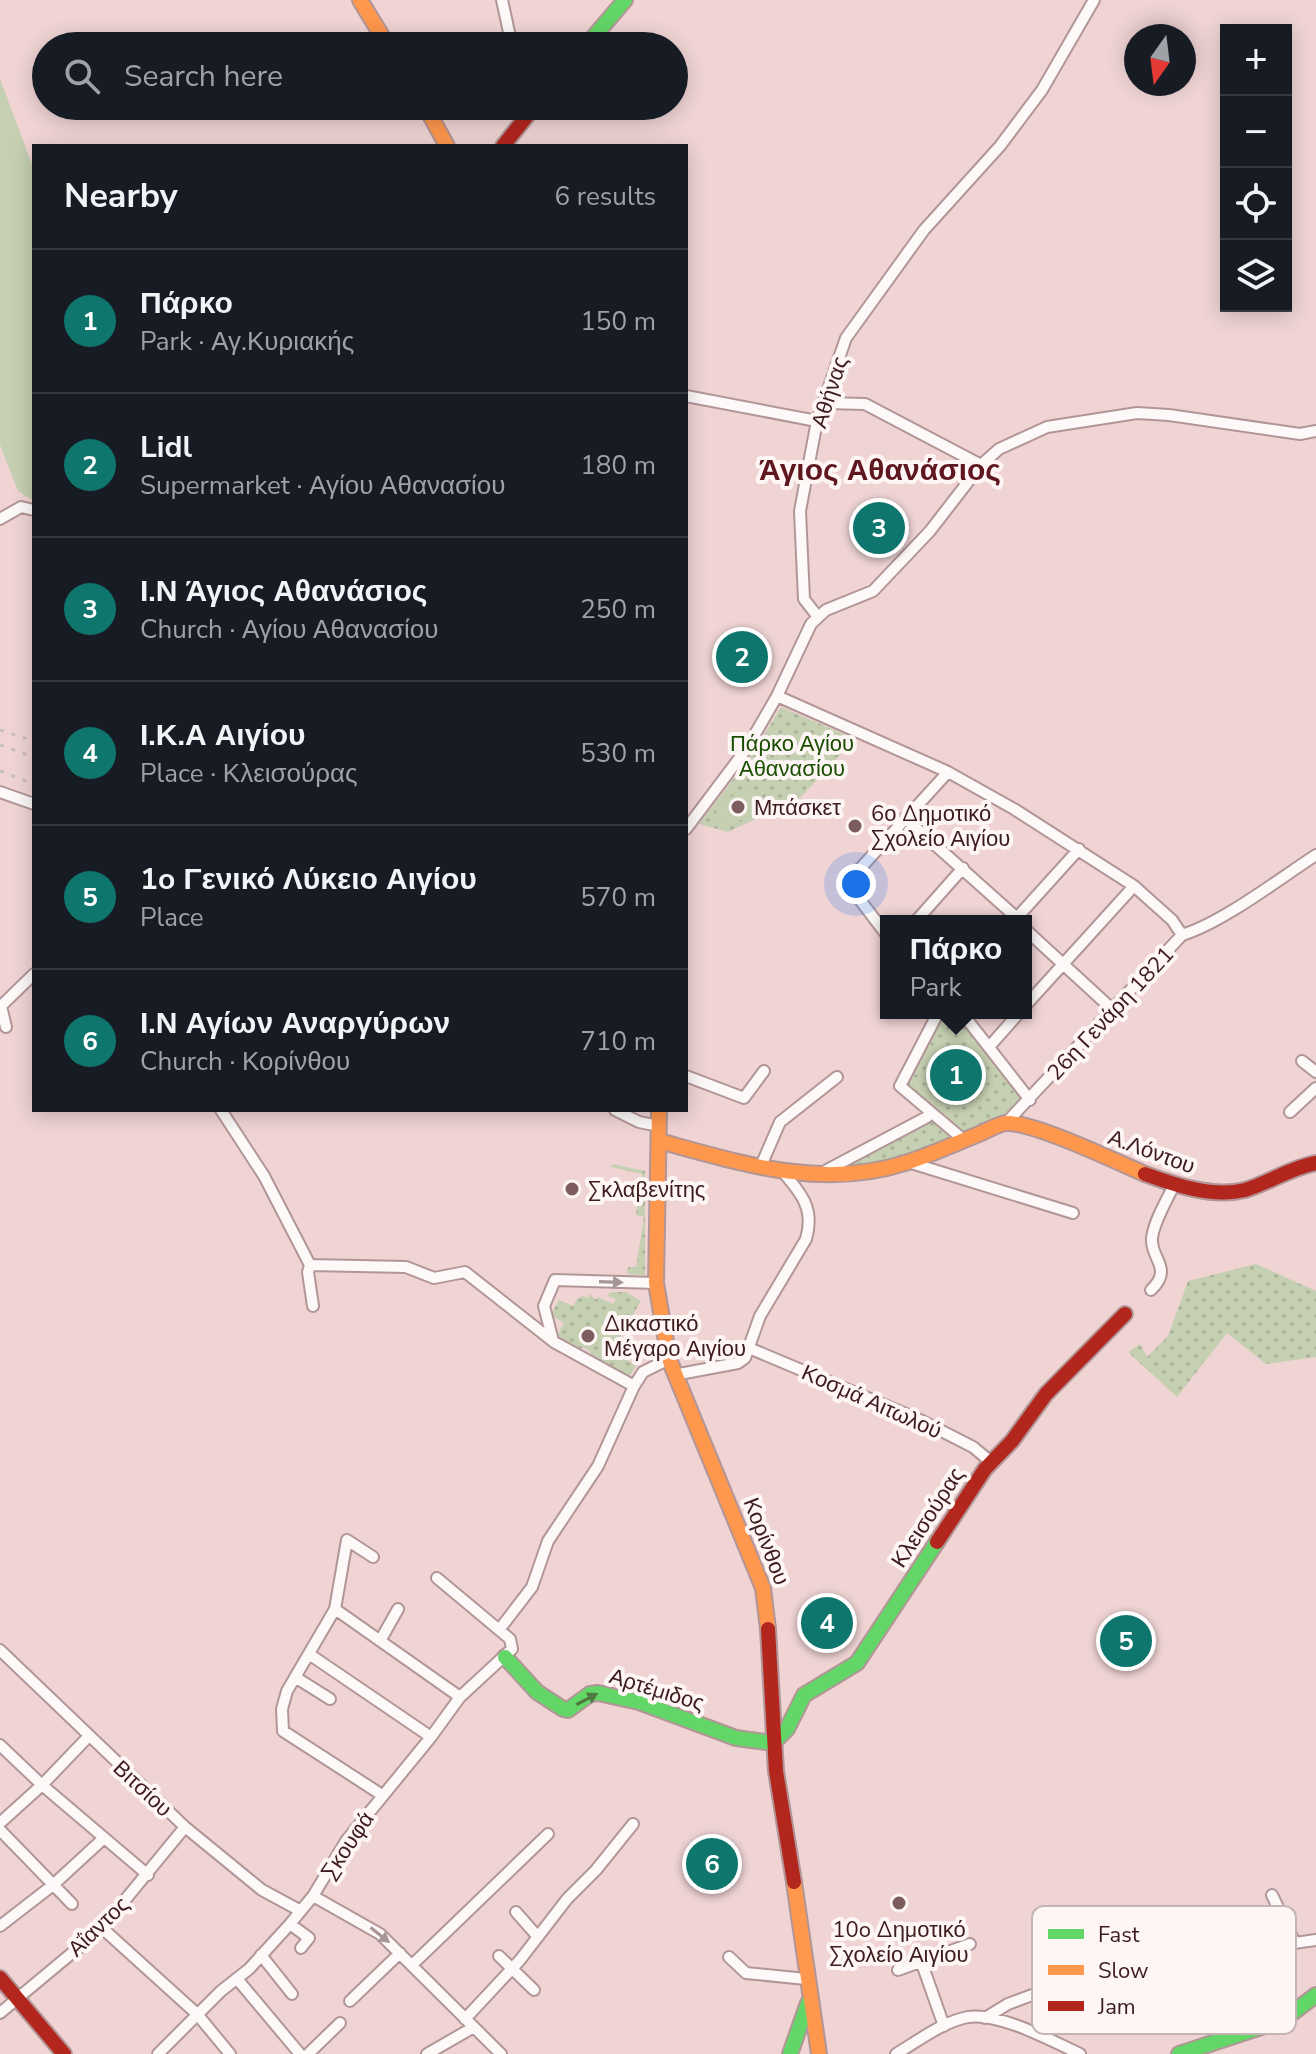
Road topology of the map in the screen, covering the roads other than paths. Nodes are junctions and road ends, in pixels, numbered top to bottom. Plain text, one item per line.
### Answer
1 (360, 0) edge
2 (502, 0) edge
3 (625, 0) edge
4 (1094, 0) edge
5 (379, 32) edge
6 (509, 32) edge
7 (598, 32) edge
8 (433, 120) edge
9 (521, 120) edge
10 (446, 144) edge
11 (504, 144) edge
12 (688, 396) edge
13 (826, 403) junction
14 (817, 421) junction
15 (1316, 431) edge
16 (981, 465) junction
17 (32, 510) edge
18 (0, 519) edge
19 (818, 617) junction
20 (777, 696) junction
21 (948, 772) junction
22 (0, 792) edge
23 (32, 803) edge
24 (905, 818) junction
25 (688, 826) edge
26 (1079, 849) junction
27 (1316, 855) edge
28 (963, 868) junction
29 (1134, 886) junction
30 (921, 915) edge
31 (1011, 915) edge
32 (1020, 915) edge
33 (880, 926) edge
34 (1182, 935) junction
35 (1032, 936) edge
36 (1063, 964) junction
37 (32, 976) edge
38 (1032, 998) edge
39 (1113, 1010) junction
40 (935, 1019) edge
41 (967, 1019) edge
42 (1014, 1019) edge
43 (6, 1027) dead end
44 (989, 1047) junction
45 (1302, 1061) dead end
46 (764, 1071) dead end
47 (1316, 1072) edge
48 (688, 1077) edge
49 (837, 1077) dead end
50 (1316, 1088) edge
51 (1030, 1100) junction
52 (222, 1112) edge
53 (619, 1112) edge
54 (659, 1112) edge
55 (1290, 1112) dead end
56 (927, 1117) dead end
57 (1012, 1124) junction
58 (659, 1134) junction
59 (965, 1141) junction
60 (908, 1162) junction
61 (1316, 1163) edge
62 (760, 1168) junction
63 (783, 1172) junction
64 (820, 1176) junction
65 (1174, 1185) junction
66 (1073, 1213) dead end
67 (310, 1265) junction
68 (656, 1283) junction
69 (1151, 1290) dead end
70 (313, 1306) dead end
71 (1125, 1314) dead end
72 (554, 1342) junction
73 (749, 1348) junction
74 (669, 1359) junction
75 (674, 1375) junction
76 (634, 1386) junction
77 (991, 1462) junction
78 (373, 1557) dead end
79 (437, 1578) dead end
80 (335, 1609) junction
81 (398, 1609) dead end
82 (499, 1630) junction
83 (380, 1641) junction
84 (0, 1650) edge
85 (309, 1654) junction
86 (505, 1657) junction
87 (295, 1677) junction
88 (460, 1697) junction
89 (330, 1699) dead end
90 (88, 1737) junction
91 (431, 1737) junction
92 (773, 1743) junction
93 (0, 1745) edge
94 (42, 1785) junction
95 (382, 1795) junction
96 (0, 1823) edge
97 (633, 1824) dead end
98 (185, 1827) junction
99 (0, 1830) edge
100 (548, 1834) dead end
101 (104, 1838) junction
102 (148, 1875) junction
103 (53, 1885) junction
104 (1272, 1895) dead end
105 (313, 1896) junction
106 (72, 1904) dead end
107 (1277, 1906) edge
108 (299, 1910) junction
109 (516, 1912) dead end
110 (290, 1924) junction
111 (0, 1926) edge
112 (102, 1928) junction
113 (538, 1937) junction
114 (1316, 1940) edge
115 (1296, 1943) edge
116 (970, 1944) dead end
117 (301, 1948) dead end
118 (400, 1953) junction
119 (261, 1955) junction
120 (499, 1956) dead end
121 (729, 1957) dead end
122 (921, 1961) junction
123 (412, 1965) junction
124 (512, 1969) junction
125 (898, 1970) dead end
126 (0, 1978) edge
127 (806, 1979) junction
128 (238, 1980) junction
129 (534, 1990) dead end
130 (292, 1994) dead end
131 (1032, 1995) edge
132 (1316, 1995) edge
133 (17, 1998) junction
134 (809, 1998) junction
135 (350, 2001) dead end
136 (1296, 2012) edge
137 (0, 2013) edge
138 (197, 2014) junction
139 (814, 2017) junction
140 (985, 2018) junction
141 (465, 2019) junction
142 (340, 2023) dead end
143 (944, 2026) junction
144 (474, 2027) junction
145 (1032, 2033) edge
146 (1035, 2034) edge
147 (1240, 2034) edge
148 (64, 2054) edge
149 (158, 2054) edge
150 (230, 2054) edge
151 (300, 2054) edge
152 (308, 2054) edge
153 (427, 2054) edge
154 (501, 2054) edge
155 (794, 2054) edge
156 (819, 2054) edge
157 (896, 2054) edge
158 (1080, 2054) edge
159 (1179, 2054) edge

1 - 5 main road
2 - 6 street
3 - 7 main road
4 - 13 street, Αθήνας
8 - 10 main road
9 - 11 main road
12 - 14 street
13 - 14 street, Αθήνας
13 - 16 street
14 - 19 street, Αθήνας
15 - 16 street
16 - 19 street
17 - 18 street
19 - 20 street
20 - 21 street
20 - 25 street
21 - 24 street
21 - 26 street
22 - 23 street
24 - 28 street
24 - 33 street
26 - 29 street
26 - 32 street
27 - 34 street, 26η Γενάρη 1821
28 - 30 street
28 - 31 street
29 - 34 street
29 - 36 street
34 - 39 street, 26η Γενάρη 1821
35 - 36 street
36 - 38 street
36 - 39 street
37 - 43 street
39 - 51 street, 26η Γενάρη 1821
40 - 59 street
41 - 44 street
42 - 44 street
44 - 51 street
45 - 47 street
46 - 48 street
49 - 62 street
50 - 55 street
51 - 57 street, 26η Γενάρη 1821
52 - 67 street
53 - 58 street
54 - 58 main road, Κορίνθου
56 - 64 street
57 - 59 main road
57 - 65 main road, Α.Λόντου
58 - 62 main road
58 - 68 main road, Κορίνθου
59 - 60 main road
60 - 64 main road
60 - 66 street
61 - 65 main road, Α.Λόντου
62 - 63 main road
63 - 64 main road
63 - 73 street
65 - 69 street
67 - 70 street
67 - 72 street
72 -> 68 street
68 - 74 main road, Κορίνθου
71 - 77 main road, Κλεισούρας
72 - 76 street
73 - 75 street
73 - 77 street, Κοσμά Αιτωλού
74 - 75 main road, Κορίνθου
74 - 76 street
75 - 92 main road, Κορίνθου
76 - 82 street
77 - 92 main road, Κλεισούρας
78 - 80 street
79 - 82 street
80 - 83 street
80 - 85 street
81 - 83 street
82 - 86 street
83 - 88 street
84 - 90 street, Βιτσίου
85 - 87 street
85 - 91 street
86 - 88 street, Σκουφά
86 -> 92 main road, Αρτέμιδος
87 - 89 street
87 - 95 street
88 - 91 street, Σκουφά
90 - 94 street
90 - 98 street, Βιτσίου
91 - 95 street, Σκουφά
92 - 127 main road, Κορίνθου
93 - 94 street
94 - 96 street
94 - 101 street
95 - 105 street, Σκουφά
97 - 113 street
98 - 102 street, Αΐαντος
98 - 108 street, Βιτσίου
99 - 103 street
100 - 123 street
101 - 102 street
101 - 103 street
102 - 112 street, Αΐαντος
103 - 106 street
103 - 111 street
104 - 107 street
105 - 108 street, Σκουφά
105 -> 118 street
108 - 110 street, Σκουφά
109 - 113 street
110 - 117 street
110 - 119 street, Σκουφά
112 - 133 street, Αΐαντος
112 - 138 street
113 - 124 street
114 - 115 street
116 - 122 street
118 - 123 street
118 - 135 street
119 - 128 street, Σκουφά
119 - 130 street
120 - 124 street
121 - 127 street
122 - 125 street
122 - 143 street
123 - 141 street
124 - 129 street
124 - 141 street
126 - 133 main road
127 - 134 main road, Κορίνθου
128 - 138 street, Σκουφά
128 - 151 street
131 - 140 street
132 - 136 main road
133 - 137 street, Αΐαντος
133 - 148 main road
134 - 139 main road, Κορίνθου
134 - 155 main road, Κορίνθου
138 - 149 street, Σκουφά
138 - 150 street
139 - 155 main road
139 - 156 main road, Κορίνθου
140 - 143 street
140 - 145 street
141 - 144 street
142 - 152 street
143 - 157 street
144 - 153 street
144 - 154 street
146 - 158 street
147 - 159 main road

